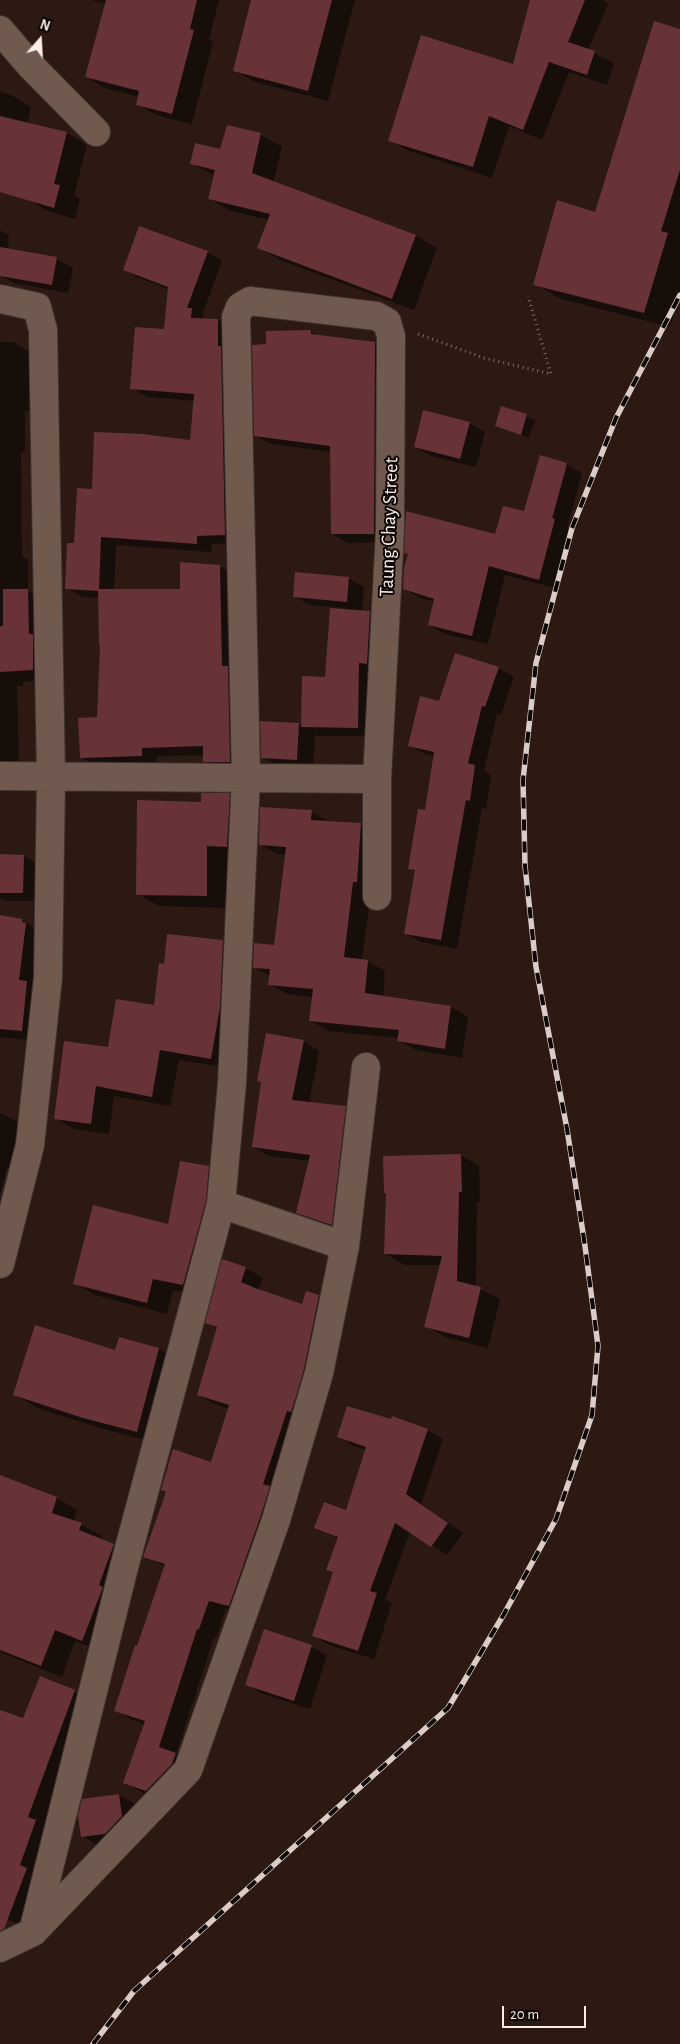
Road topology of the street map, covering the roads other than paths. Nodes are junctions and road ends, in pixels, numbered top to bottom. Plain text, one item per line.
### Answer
1 (0, 30) edge
2 (96, 132) dead end
3 (0, 299) edge
4 (0, 776) edge
5 (246, 776) junction
6 (50, 777) junction
7 (377, 779) junction
8 (377, 896) dead end
9 (366, 1067) dead end
10 (221, 1204) junction
11 (345, 1246) junction
12 (0, 1264) edge
13 (32, 1932) junction
14 (0, 1948) edge

1 - 2 street
3 - 6 street
4 - 6 street
5 - 6 street
5 - 7 street
5 - 7 street, Taung Chay Street
5 - 10 street
6 - 12 street
7 - 8 street, Taung Chay Street
9 - 11 street
10 - 11 street
10 - 13 street
11 - 13 street
13 - 14 street

